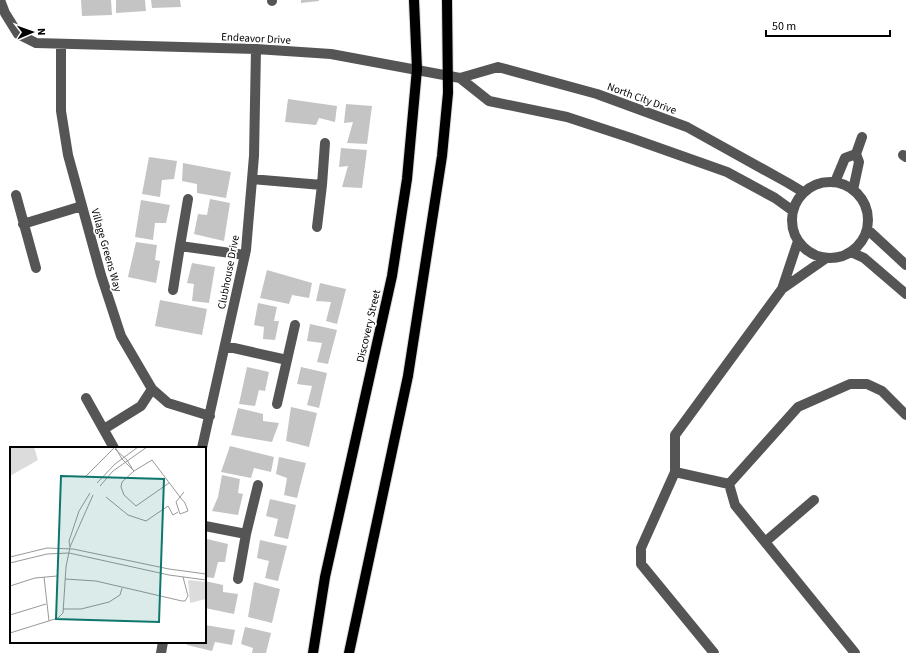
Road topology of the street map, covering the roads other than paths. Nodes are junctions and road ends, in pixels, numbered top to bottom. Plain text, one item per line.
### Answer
1 (0, 0) edge
2 (414, 0) edge
3 (447, 0) edge
4 (61, 45) junction
5 (256, 50) junction
6 (417, 69) junction
7 (448, 76) junction
8 (460, 78) junction
9 (862, 137) dead end
10 (325, 143) dead end
11 (856, 154) junction
12 (252, 179) junction
13 (835, 182) junction
14 (322, 185) junction
15 (853, 190) junction
16 (803, 192) junction
17 (16, 195) dead end
18 (188, 199) dead end
19 (82, 206) junction
20 (793, 211) junction
21 (23, 224) junction
22 (317, 227) dead end
23 (867, 229) junction
24 (798, 241) junction
25 (180, 246) junction
26 (851, 252) junction
27 (245, 256) junction
28 (825, 259) junction
29 (906, 265) edge
30 (36, 268) dead end
31 (782, 289) junction
32 (173, 290) dead end
33 (906, 294) edge
34 (295, 325) dead end
35 (225, 346) junction
36 (287, 360) junction
37 (152, 389) junction
38 (86, 398) dead end
39 (277, 404) dead end
40 (906, 415) edge
41 (210, 416) junction
42 (104, 429) junction
43 (113, 447) edge
44 (202, 447) edge
45 (675, 472) junction
46 (729, 484) junction
47 (258, 485) dead end
48 (814, 500) dead end
49 (206, 526) edge
50 (246, 534) junction
51 (765, 542) junction
52 (238, 579) dead end
53 (163, 643) edge
54 (161, 653) edge
55 (313, 653) edge
56 (349, 653) edge
57 (714, 653) edge
58 (855, 653) edge

1 - 4 street, Endeavor Drive
2 - 6 main road, Discovery Street
3 - 7 main road
4 - 5 street, Endeavor Drive
4 - 19 street, Village Greens Way
5 - 6 street, Endeavor Drive
5 - 12 street, Clubhouse Drive
6 - 7 street, Endeavor Drive
6 - 55 main road, Discovery Street
7 - 8 street, North City Drive
7 - 56 main road
8 - 16 street, North City Drive
8 - 20 street, North City Drive
9 - 11 street
10 - 14 street
11 - 13 street
11 - 15 street
12 - 14 street
12 - 27 street, Clubhouse Drive
13 - 15 street
13 - 16 street
14 - 22 street
15 - 23 street
16 - 20 street
17 - 21 street
18 - 25 street
19 - 21 street
19 - 37 street, Village Greens Way
20 - 24 street
21 - 30 street
23 - 26 street
23 - 29 street
24 - 28 street
24 - 31 street
25 - 27 street
25 - 32 street
26 - 28 street
26 - 33 street
27 - 35 street, Clubhouse Drive
28 - 31 street
31 - 45 street
34 - 36 street
35 - 36 street
35 - 41 street, Clubhouse Drive
36 - 39 street
37 - 41 street, Village Greens Way
37 - 42 street
38 - 42 street
40 - 46 street
41 - 44 street, Clubhouse Drive
42 - 43 street
45 - 46 street
45 - 57 street
46 - 51 street
47 - 50 street
48 - 51 street
49 - 50 street
50 - 52 street
51 - 58 street
53 - 54 street

